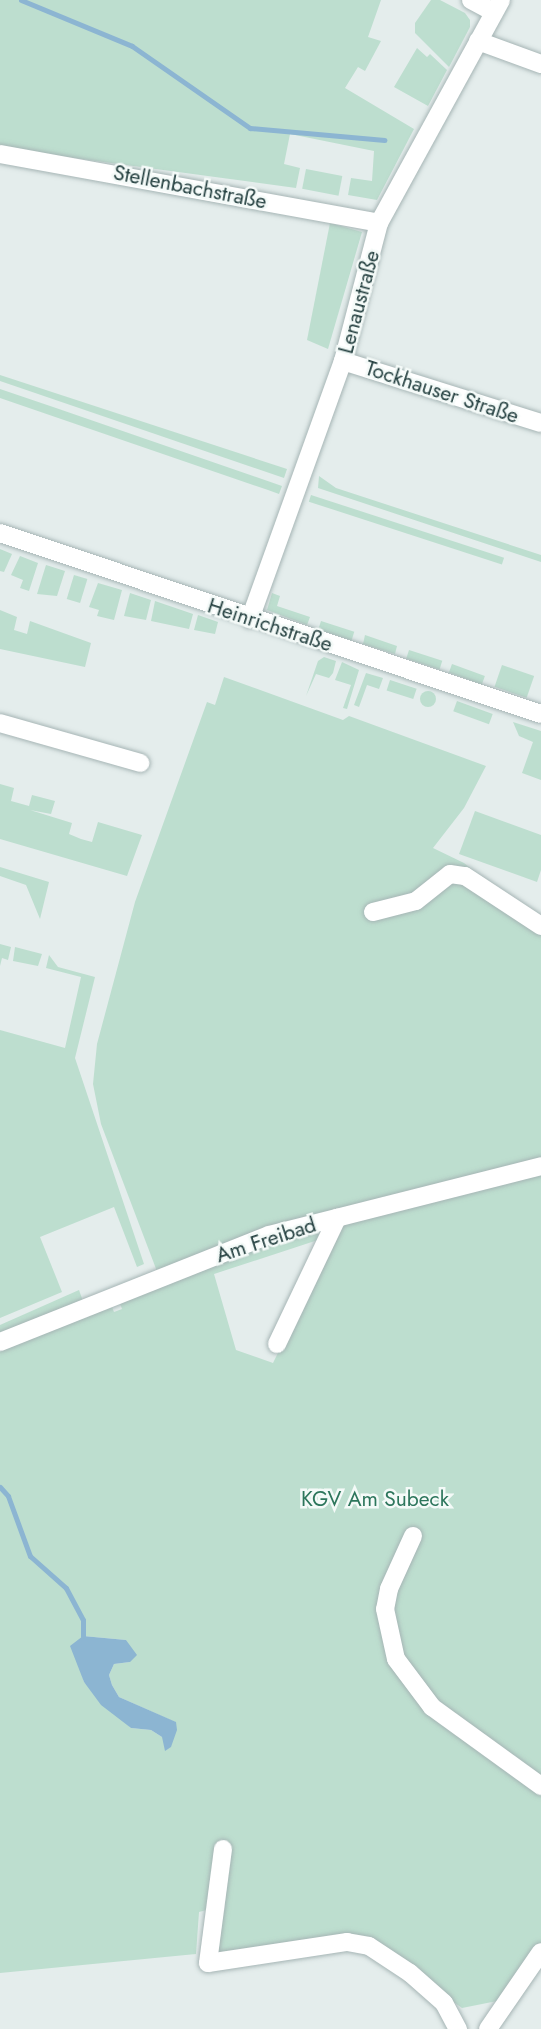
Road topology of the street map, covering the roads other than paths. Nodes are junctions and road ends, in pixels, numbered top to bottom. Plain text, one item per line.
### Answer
1 (471, 0) edge
2 (498, 6) edge
3 (478, 41) junction
4 (541, 64) edge
5 (0, 154) edge
6 (379, 223) junction
7 (343, 361) junction
8 (541, 423) edge
9 (0, 533) edge
10 (250, 619) junction
11 (541, 714) edge
12 (0, 723) edge
13 (140, 763) dead end
14 (373, 912) dead end
15 (541, 926) edge
16 (541, 1166) edge
17 (338, 1218) junction
18 (0, 1342) edge
19 (277, 1344) dead end
20 (413, 1536) dead end
21 (541, 1786) edge
22 (223, 1849) dead end
23 (541, 1952) edge
24 (458, 2029) edge
25 (488, 2029) edge

1 - 2 street
2 - 3 street, Lenaustraße
3 - 4 street
3 - 6 street, Lenaustraße
5 - 6 street, Stellenbachstraße
6 - 7 street, Lenaustraße
7 - 8 street, Tockhauser Straße
7 - 10 street, Lenaustraße
9 - 10 street, Heinrichstraße
10 - 11 street, Heinrichstraße
12 - 13 street
14 - 15 street
16 - 17 street, Am Freibad
17 - 18 street, Am Freibad
17 - 19 street
20 - 21 street
22 - 24 street
23 - 25 street

